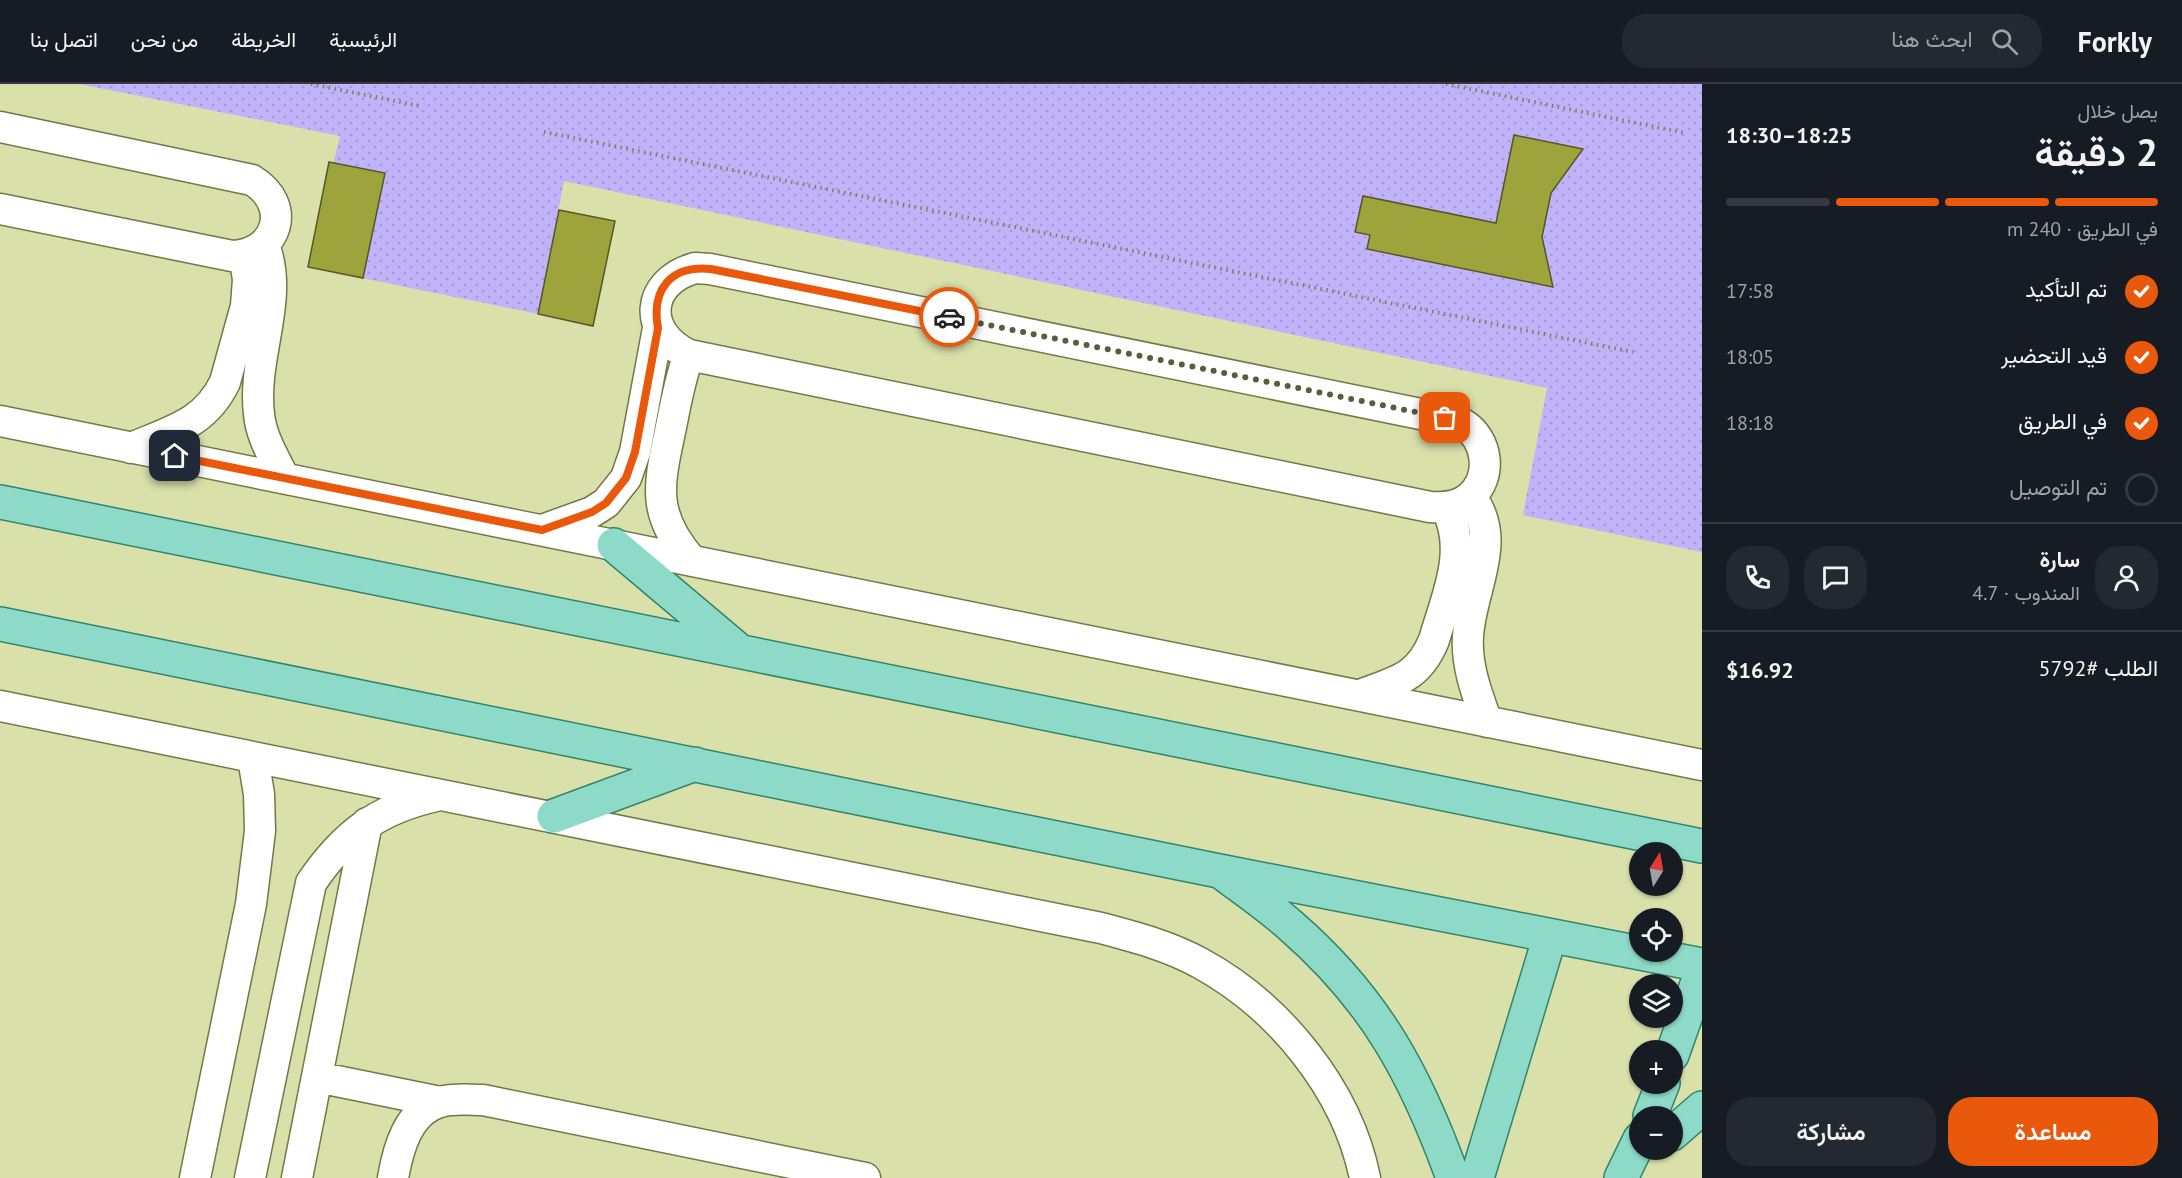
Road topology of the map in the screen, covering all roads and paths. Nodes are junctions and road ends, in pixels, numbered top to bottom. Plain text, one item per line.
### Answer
1 (311, 84) edge
2 (1446, 84) edge
3 (420, 106) dead end
4 (0, 127) edge
5 (544, 132) dead end
6 (1685, 133) dead end
7 (0, 208) edge
8 (254, 250) junction
9 (658, 328) junction
10 (1633, 352) dead end
11 (689, 355) junction
12 (0, 421) edge
13 (131, 448) junction
14 (284, 478) junction
15 (0, 502) edge
16 (1459, 502) junction
17 (542, 530) junction
18 (614, 545) junction
19 (692, 561) junction
20 (0, 624) edge
21 (739, 651) junction
22 (1360, 695) junction
23 (0, 706) edge
24 (1487, 722) junction
25 (253, 758) junction
26 (694, 764) junction
27 (1702, 765) edge
28 (445, 794) junction
29 (554, 816) junction
30 (367, 823) junction
31 (1702, 846) edge
32 (1219, 871) junction
33 (1550, 936) junction
34 (1702, 965) edge
35 (1702, 970) edge
36 (1677, 1040) edge
37 (317, 1077) junction
38 (440, 1102) junction
39 (1702, 1108) edge
40 (1683, 1124) edge
41 (1630, 1160) edge
42 (1648, 1160) edge
43 (195, 1178) edge
44 (250, 1178) edge
45 (297, 1178) edge
46 (393, 1178) edge
47 (865, 1178) edge
48 (1365, 1178) edge
49 (1453, 1178) edge
50 (1477, 1178) edge
51 (1621, 1178) edge
52 (1632, 1178) edge

1 - 3 path
2 - 6 path
4 - 8 street
5 - 10 path
7 - 8 street
8 - 13 street
8 - 14 street
9 - 11 street
9 - 16 street
9 - 17 street
11 - 16 street
11 - 19 street
12 - 13 street
13 - 14 street
14 - 17 street
15 - 21 main road
16 - 22 street
16 - 24 street
17 - 18 street
18 - 19 street
18 - 21 main road
19 - 22 street
20 - 26 main road
21 - 31 main road
22 - 24 street
23 - 25 street
24 - 27 street
25 - 28 street
25 - 43 street
26 - 29 main road
26 - 32 main road
28 - 29 street
28 - 30 street
29 - 48 street
30 - 37 street
30 - 44 street
32 - 33 main road
32 - 49 main road
33 - 34 main road
33 - 50 main road
35 - 36 main road
37 - 38 street
37 - 45 street
38 - 46 street
38 - 47 street
39 - 40 main road
41 - 51 main road
42 - 52 main road

